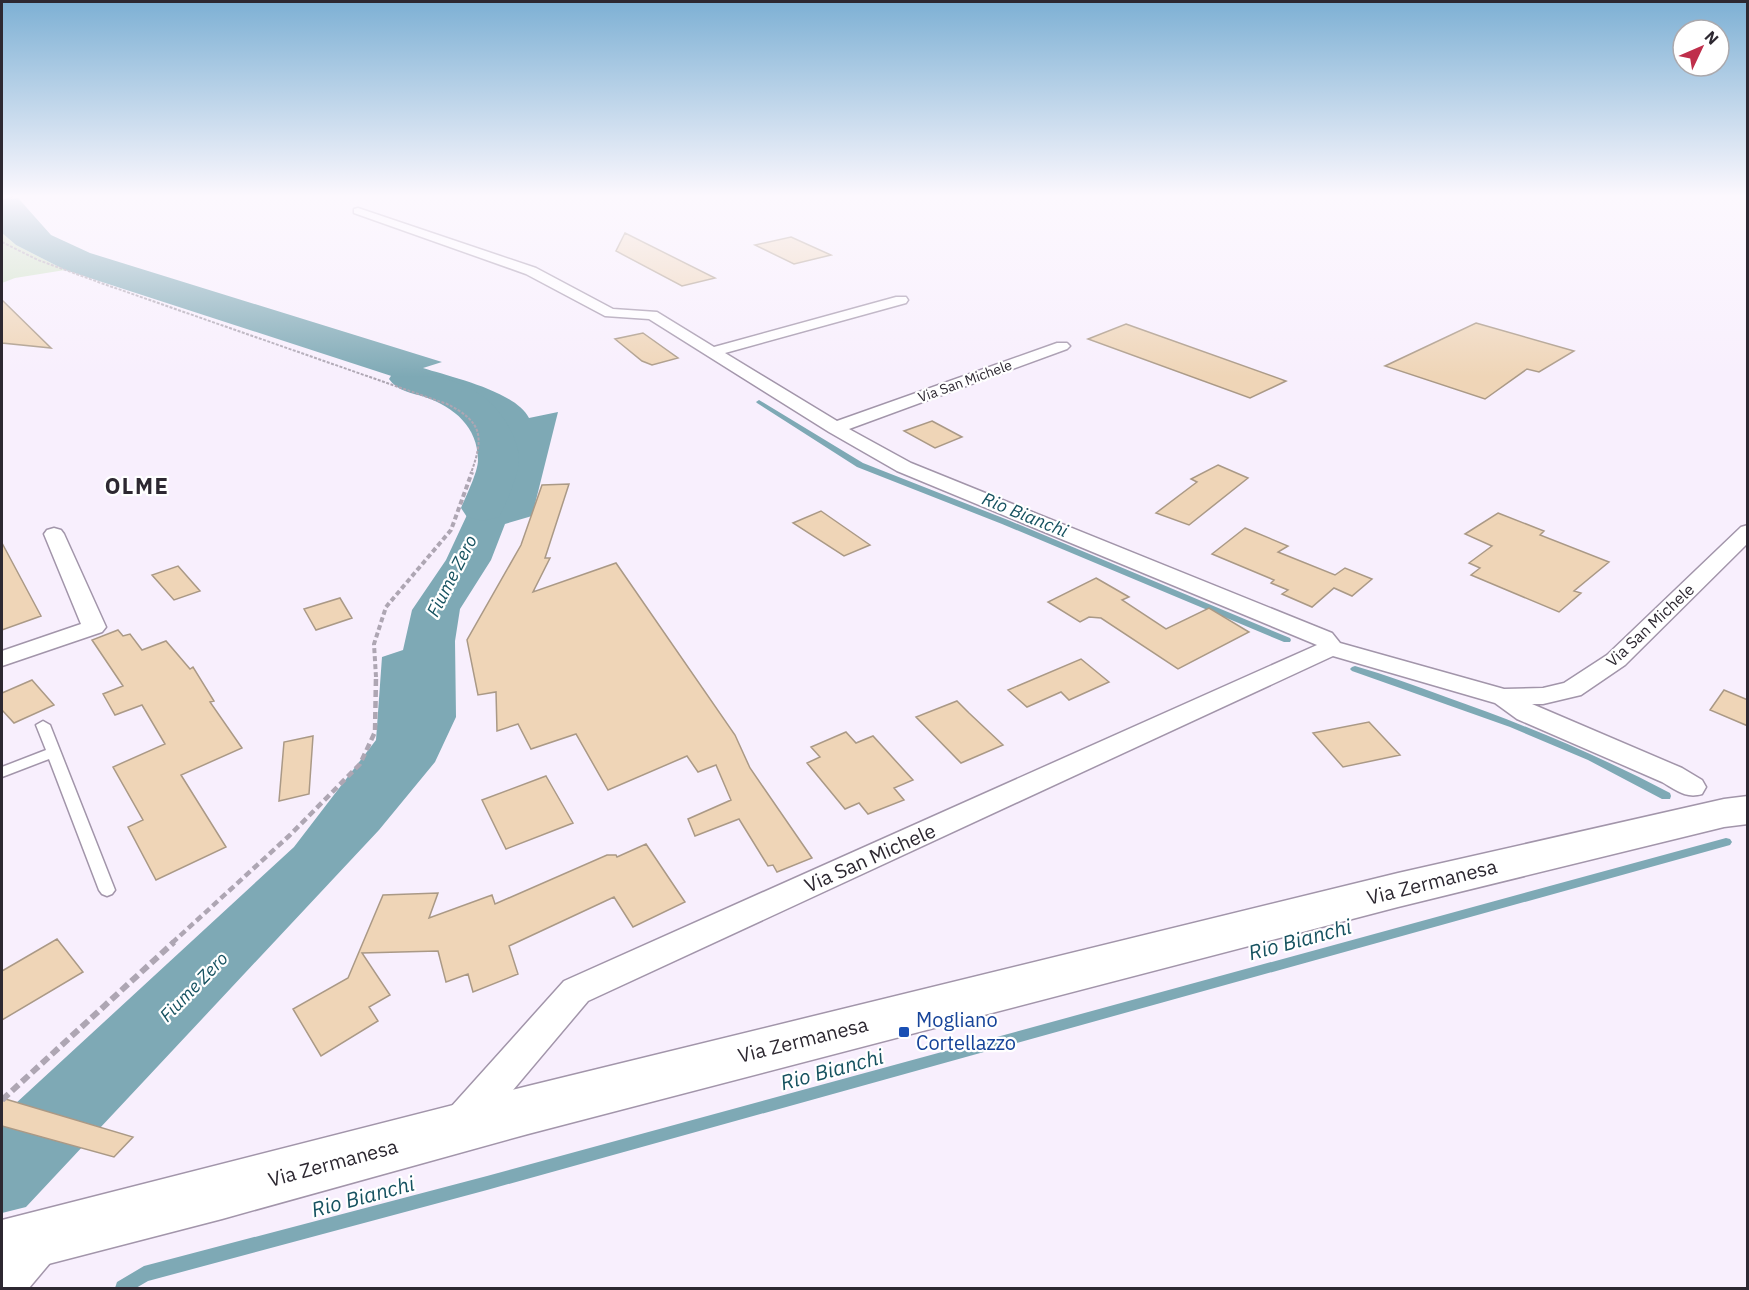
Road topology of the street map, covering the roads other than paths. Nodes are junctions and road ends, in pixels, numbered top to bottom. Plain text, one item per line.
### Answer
1 (488, 256) edge
2 (901, 300) dead end
3 (1062, 346) dead end
4 (712, 352) junction
5 (835, 428) junction
6 (1748, 531) edge
7 (54, 534) dead end
8 (1331, 648) junction
9 (2, 659) edge
10 (1504, 697) junction
11 (42, 725) dead end
12 (54, 752) junction
13 (2, 772) edge
14 (1692, 787) dead end
15 (1748, 810) edge
16 (107, 890) dead end
17 (456, 1130) junction
18 (23, 1242) edge
19 (2, 1288) edge

1 - 4 street, Via San Michele
2 - 4 street
3 - 5 street, Via San Michele
4 - 5 street, Via San Michele
5 - 8 street, Via San Michele
6 - 10 street, Via San Michele
7 - 9 street
8 - 10 street, Via San Michele
8 - 17 street, Via San Michele
10 - 14 street, Via San Michele
11 - 12 lane
12 - 13 lane
12 - 16 lane
15 - 17 main road, Via Zermanesa
17 - 18 main road, Via Zermanesa
18 - 19 street

